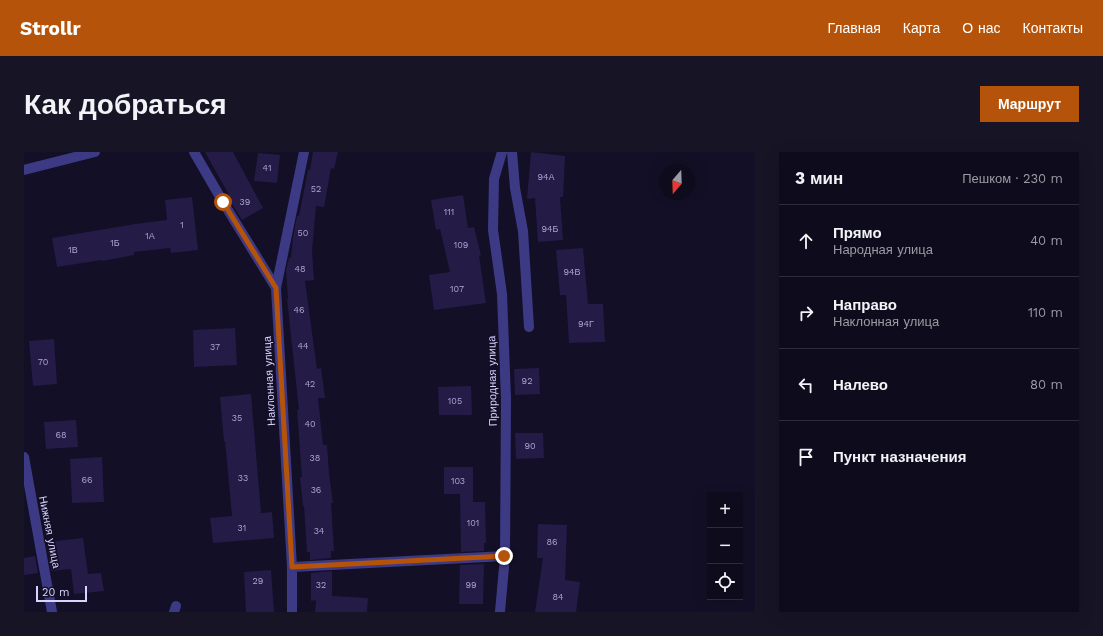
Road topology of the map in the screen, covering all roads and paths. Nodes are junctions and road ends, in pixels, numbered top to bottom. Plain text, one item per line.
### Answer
1 (94, 152) edge
2 (194, 152) edge
3 (304, 152) edge
4 (502, 152) edge
5 (512, 152) edge
6 (24, 170) edge
7 (276, 288) junction
8 (529, 327) dead end
9 (24, 457) edge
10 (504, 556) junction
11 (292, 567) junction
12 (52, 612) edge
13 (292, 612) edge
14 (500, 612) edge

1 - 6 street
2 - 7 street
3 - 7 street, Наклонная улица
4 - 10 street, Природная улица
5 - 8 street
7 - 11 street, Наклонная улица
9 - 12 street, Нижняя улица
10 - 11 street
10 - 14 street, Природная улица
11 - 13 street, Наклонная улица

